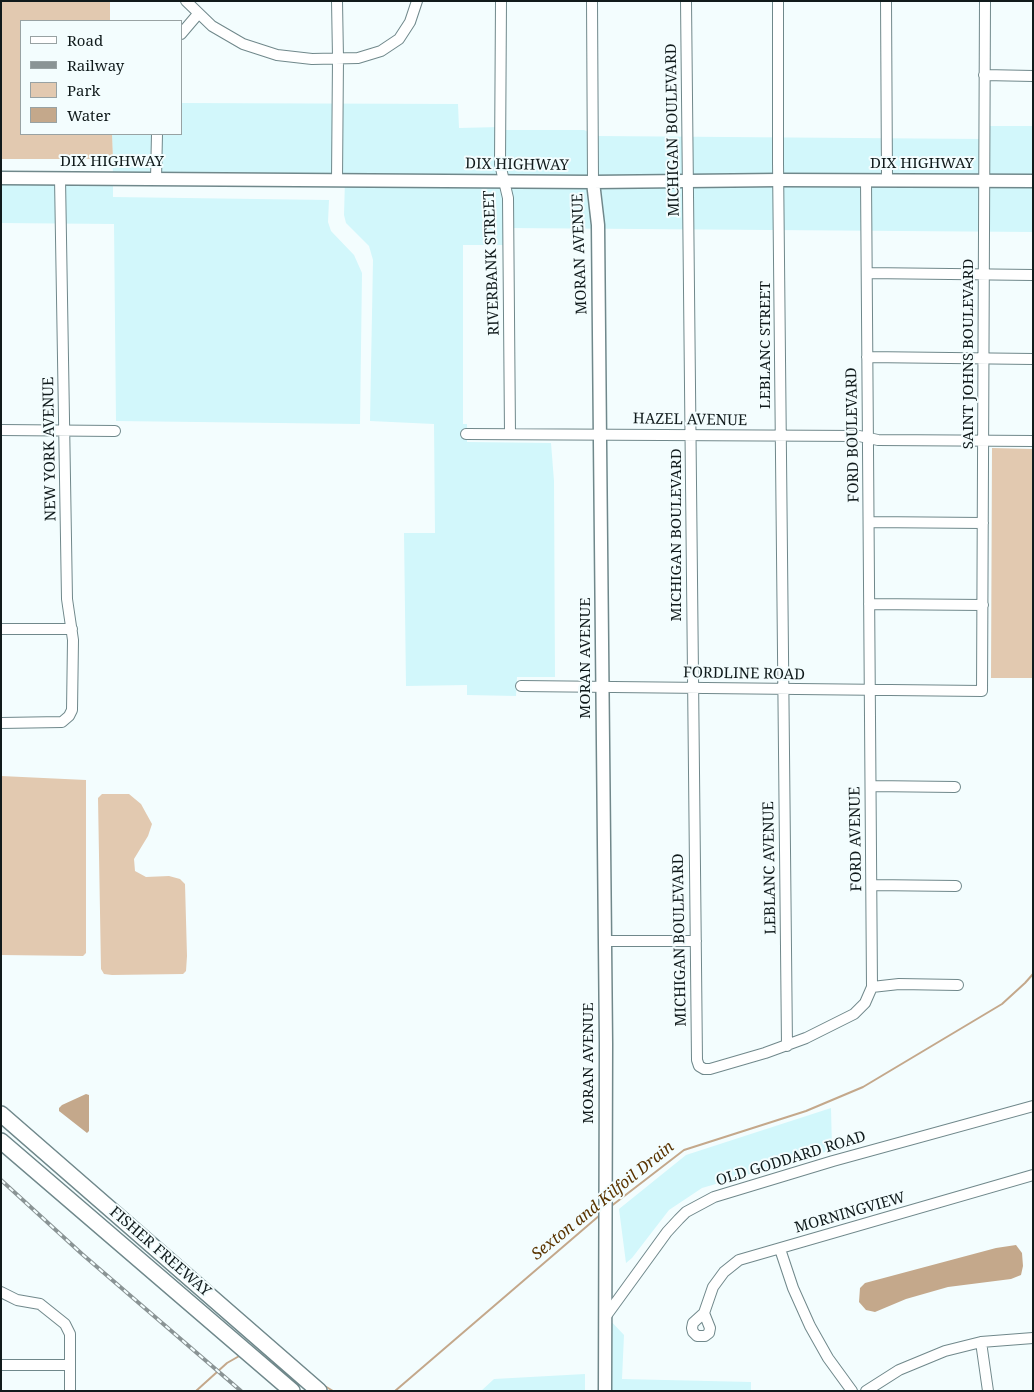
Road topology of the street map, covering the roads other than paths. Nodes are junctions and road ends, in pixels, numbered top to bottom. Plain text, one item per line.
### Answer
1 (186, 1) edge
2 (337, 1) edge
3 (417, 1) edge
4 (501, 1) edge
5 (592, 1) edge
6 (686, 1) edge
7 (778, 1) edge
8 (886, 1) edge
9 (985, 1) edge
10 (198, 14) junction
11 (182, 33) edge
12 (338, 58) junction
13 (984, 75) junction
14 (1033, 76) edge
15 (157, 135) edge
16 (1, 178) edge
17 (60, 178) junction
18 (156, 179) junction
19 (337, 180) junction
20 (779, 180) junction
21 (866, 180) junction
22 (887, 180) junction
23 (984, 180) junction
24 (688, 181) junction
25 (1033, 181) edge
26 (504, 182) junction
27 (593, 182) junction
28 (867, 273) junction
29 (984, 275) junction
30 (1033, 276) edge
31 (867, 357) junction
32 (984, 358) junction
33 (1033, 359) edge
34 (1, 430) edge
35 (64, 430) junction
36 (115, 431) dead end
37 (466, 434) dead end
38 (510, 434) junction
39 (600, 435) junction
40 (691, 436) junction
41 (782, 436) junction
42 (867, 438) junction
43 (984, 441) junction
44 (1033, 441) edge
45 (869, 522) junction
46 (983, 523) junction
47 (869, 604) junction
48 (983, 605) junction
49 (1, 629) edge
50 (72, 629) junction
51 (521, 686) dead end
52 (602, 688) junction
53 (693, 688) junction
54 (783, 689) junction
55 (870, 690) junction
56 (968, 692) joint
57 (1, 723) edge
58 (871, 786) junction
59 (955, 787) dead end
60 (872, 885) junction
61 (956, 886) dead end
62 (605, 940) junction
63 (696, 941) junction
64 (958, 985) dead end
65 (872, 987) junction
66 (787, 1046) junction
67 (1033, 1106) edge
68 (1, 1114) edge
69 (1, 1140) edge
70 (1033, 1175) edge
71 (780, 1249) junction
72 (1, 1292) edge
73 (704, 1313) dead end
74 (606, 1316) junction
75 (1033, 1338) edge
76 (980, 1342) junction
77 (70, 1365) junction
78 (1, 1366) edge
79 (70, 1391) edge
80 (292, 1391) edge
81 (319, 1391) edge
82 (605, 1391) edge
83 (852, 1391) edge
84 (866, 1391) edge
85 (988, 1391) edge

1 - 10 street
2 - 12 street
3 - 12 street
4 - 26 street, RIVERBANK STREET
5 - 27 street, MORAN AVENUE
6 - 24 street, MICHIGAN BOULEVARD
7 - 20 street, LEBLANC STREET
8 - 22 street
9 - 13 street, SAINT JOHNS BOULEVARD
10 - 11 street
10 - 12 street
12 - 19 street
13 - 14 street
13 - 23 street, SAINT JOHNS BOULEVARD
15 - 18 street
16 - 17 main road, DIX HIGHWAY
17 - 18 main road, DIX HIGHWAY
17 - 35 street, NEW YORK AVENUE
18 - 19 main road, DIX HIGHWAY
19 - 26 main road, DIX HIGHWAY
20 - 21 main road, DIX HIGHWAY
20 - 24 main road, DIX HIGHWAY
20 - 41 street, LEBLANC STREET
21 - 22 main road, DIX HIGHWAY
21 - 28 street, FORD BOULEVARD
22 - 23 main road, DIX HIGHWAY
23 - 25 main road, DIX HIGHWAY
23 - 29 street, SAINT JOHNS BOULEVARD
24 - 27 main road, DIX HIGHWAY
24 - 40 street, MICHIGAN BOULEVARD
26 - 27 main road, DIX HIGHWAY
26 - 38 street, RIVERBANK STREET
27 - 39 main road, MORAN AVENUE
28 - 29 street
28 - 31 street, FORD BOULEVARD
29 - 30 street
29 - 32 street, SAINT JOHNS BOULEVARD
31 - 32 street
31 - 42 street, FORD BOULEVARD
32 - 33 street
32 - 43 street, SAINT JOHNS BOULEVARD
34 - 35 street
35 - 36 street
35 - 50 street, NEW YORK AVENUE
37 - 38 street, HAZEL AVENUE
38 - 39 street, HAZEL AVENUE
39 - 40 street, HAZEL AVENUE
39 - 52 main road, MORAN AVENUE
40 - 41 street, HAZEL AVENUE
40 - 53 street, MICHIGAN BOULEVARD
41 - 42 street, HAZEL AVENUE
41 - 54 street, LEBLANC STREET
42 - 43 street, HAZEL AVENUE
42 - 45 street, FORD BOULEVARD
43 - 44 street, HAZEL AVENUE
43 - 46 street, SAINT JOHNS BOULEVARD
45 - 46 street
45 - 47 street, FORD BOULEVARD
46 - 48 street, SAINT JOHNS BOULEVARD
47 - 48 street
47 - 55 street, FORD BOULEVARD
48 - 56 street, SAINT JOHNS BOULEVARD
49 - 50 street
50 - 57 street, NEW YORK AVENUE
51 - 52 street, FORDLINE ROAD
52 - 53 street, FORDLINE ROAD
52 - 62 main road, MORAN AVENUE
53 - 54 street, FORDLINE ROAD
53 - 63 street, MICHIGAN BOULEVARD
54 - 55 street, FORDLINE ROAD
54 - 66 street, LEBLANC AVENUE
55 - 56 street, FORDLINE ROAD
55 - 58 street, FORD AVENUE
58 - 59 street
58 - 60 street, FORD AVENUE
60 - 61 street
60 - 65 street, FORD AVENUE
62 - 63 street
62 - 74 main road, MORAN AVENUE
63 - 66 street, MICHIGAN BOULEVARD
64 - 65 street
65 - 66 street
67 - 74 street, OLD GODDARD ROAD
68 - 81 highway, FISHER FREEWAY
69 - 80 highway, FISHER FREEWAY
70 - 71 street, MORNINGVIEW
71 - 73 street, MORNINGVIEW
71 - 83 street
72 - 77 street
74 - 82 main road, MORAN AVENUE
75 - 76 street
76 - 84 street
76 - 85 street
77 - 78 street
77 - 79 street

